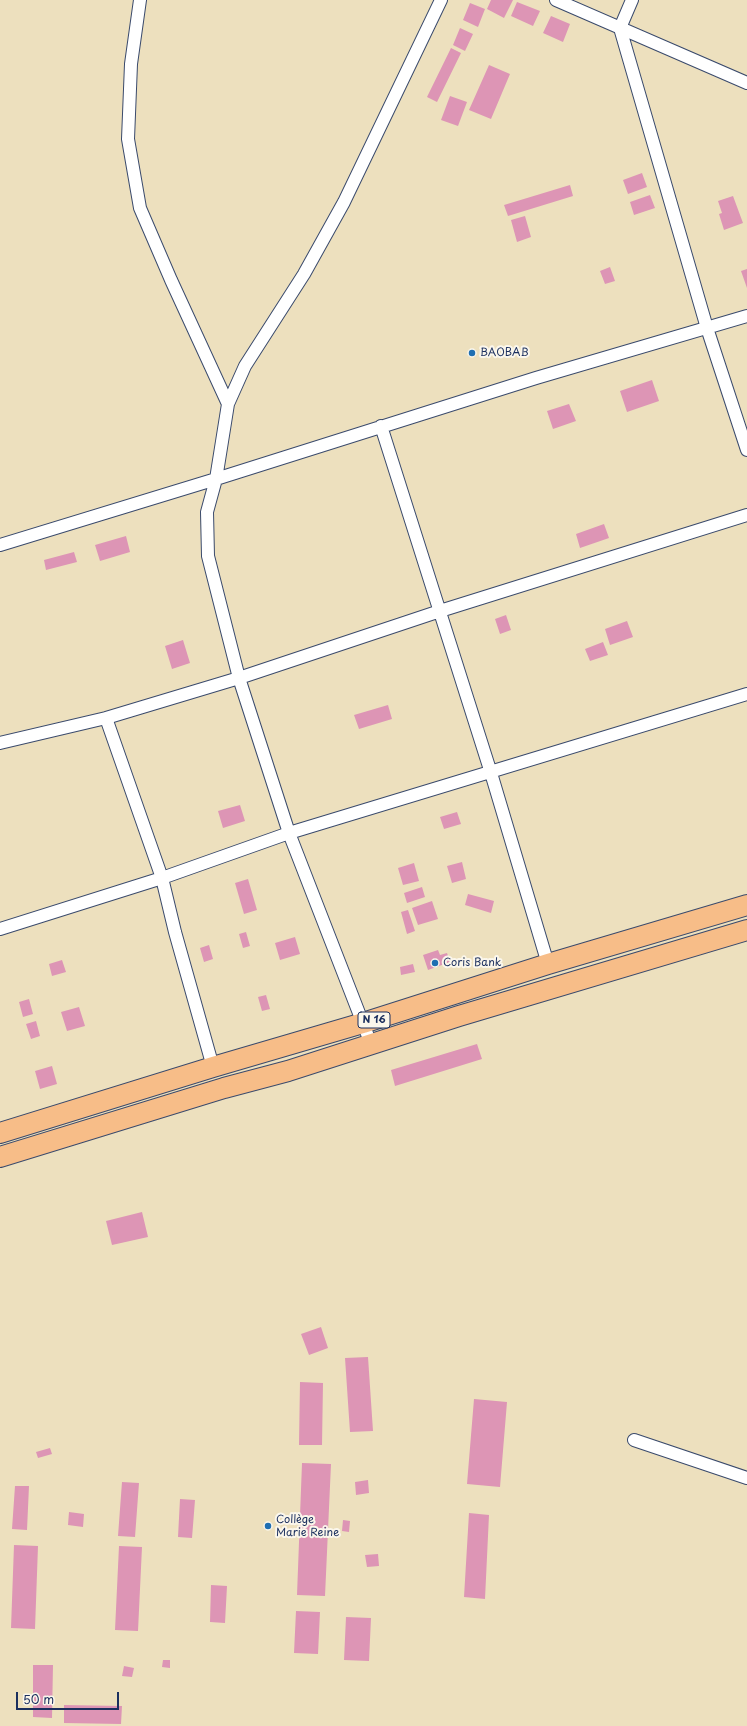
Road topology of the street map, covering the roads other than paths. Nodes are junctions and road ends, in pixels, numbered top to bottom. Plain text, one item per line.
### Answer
1 (140, 0) edge
2 (441, 0) edge
3 (556, 0) edge
4 (632, 0) edge
5 (620, 28) junction
6 (746, 81) edge
7 (747, 316) edge
8 (707, 328) junction
9 (228, 404) junction
10 (381, 426) junction
11 (747, 450) edge
12 (216, 479) junction
13 (747, 515) edge
14 (0, 545) edge
15 (440, 611) junction
16 (239, 678) junction
17 (747, 694) edge
18 (106, 718) junction
19 (0, 743) edge
20 (491, 773) junction
21 (289, 833) junction
22 (162, 878) junction
23 (747, 905) edge
24 (0, 929) edge
25 (747, 930) edge
26 (548, 964) junction
27 (364, 1024) junction
28 (371, 1044) junction
29 (213, 1067) junction
30 (0, 1133) edge
31 (0, 1157) edge
32 (634, 1440) dead end
33 (747, 1478) edge

1 - 9 street
2 - 9 street
3 - 5 street
4 - 5 street
5 - 6 street
5 - 8 street
7 - 8 street
8 - 10 street
8 - 11 street
9 - 12 street
10 - 12 street
10 - 15 street
12 - 14 street
12 - 16 street
13 - 15 street
15 - 16 street
15 - 20 street
16 - 18 street
16 - 21 street
17 - 20 street
18 - 19 street
18 - 22 street
20 - 21 street
20 - 26 street
21 - 22 street
21 - 27 street
22 - 24 street
22 - 29 street
23 - 26 highway, N 16
25 - 28 highway, N 16
26 - 27 highway, N 16
27 - 28 street
27 - 29 highway, N 16
28 - 31 highway, N 16
29 - 30 highway, N 16
32 - 33 street

